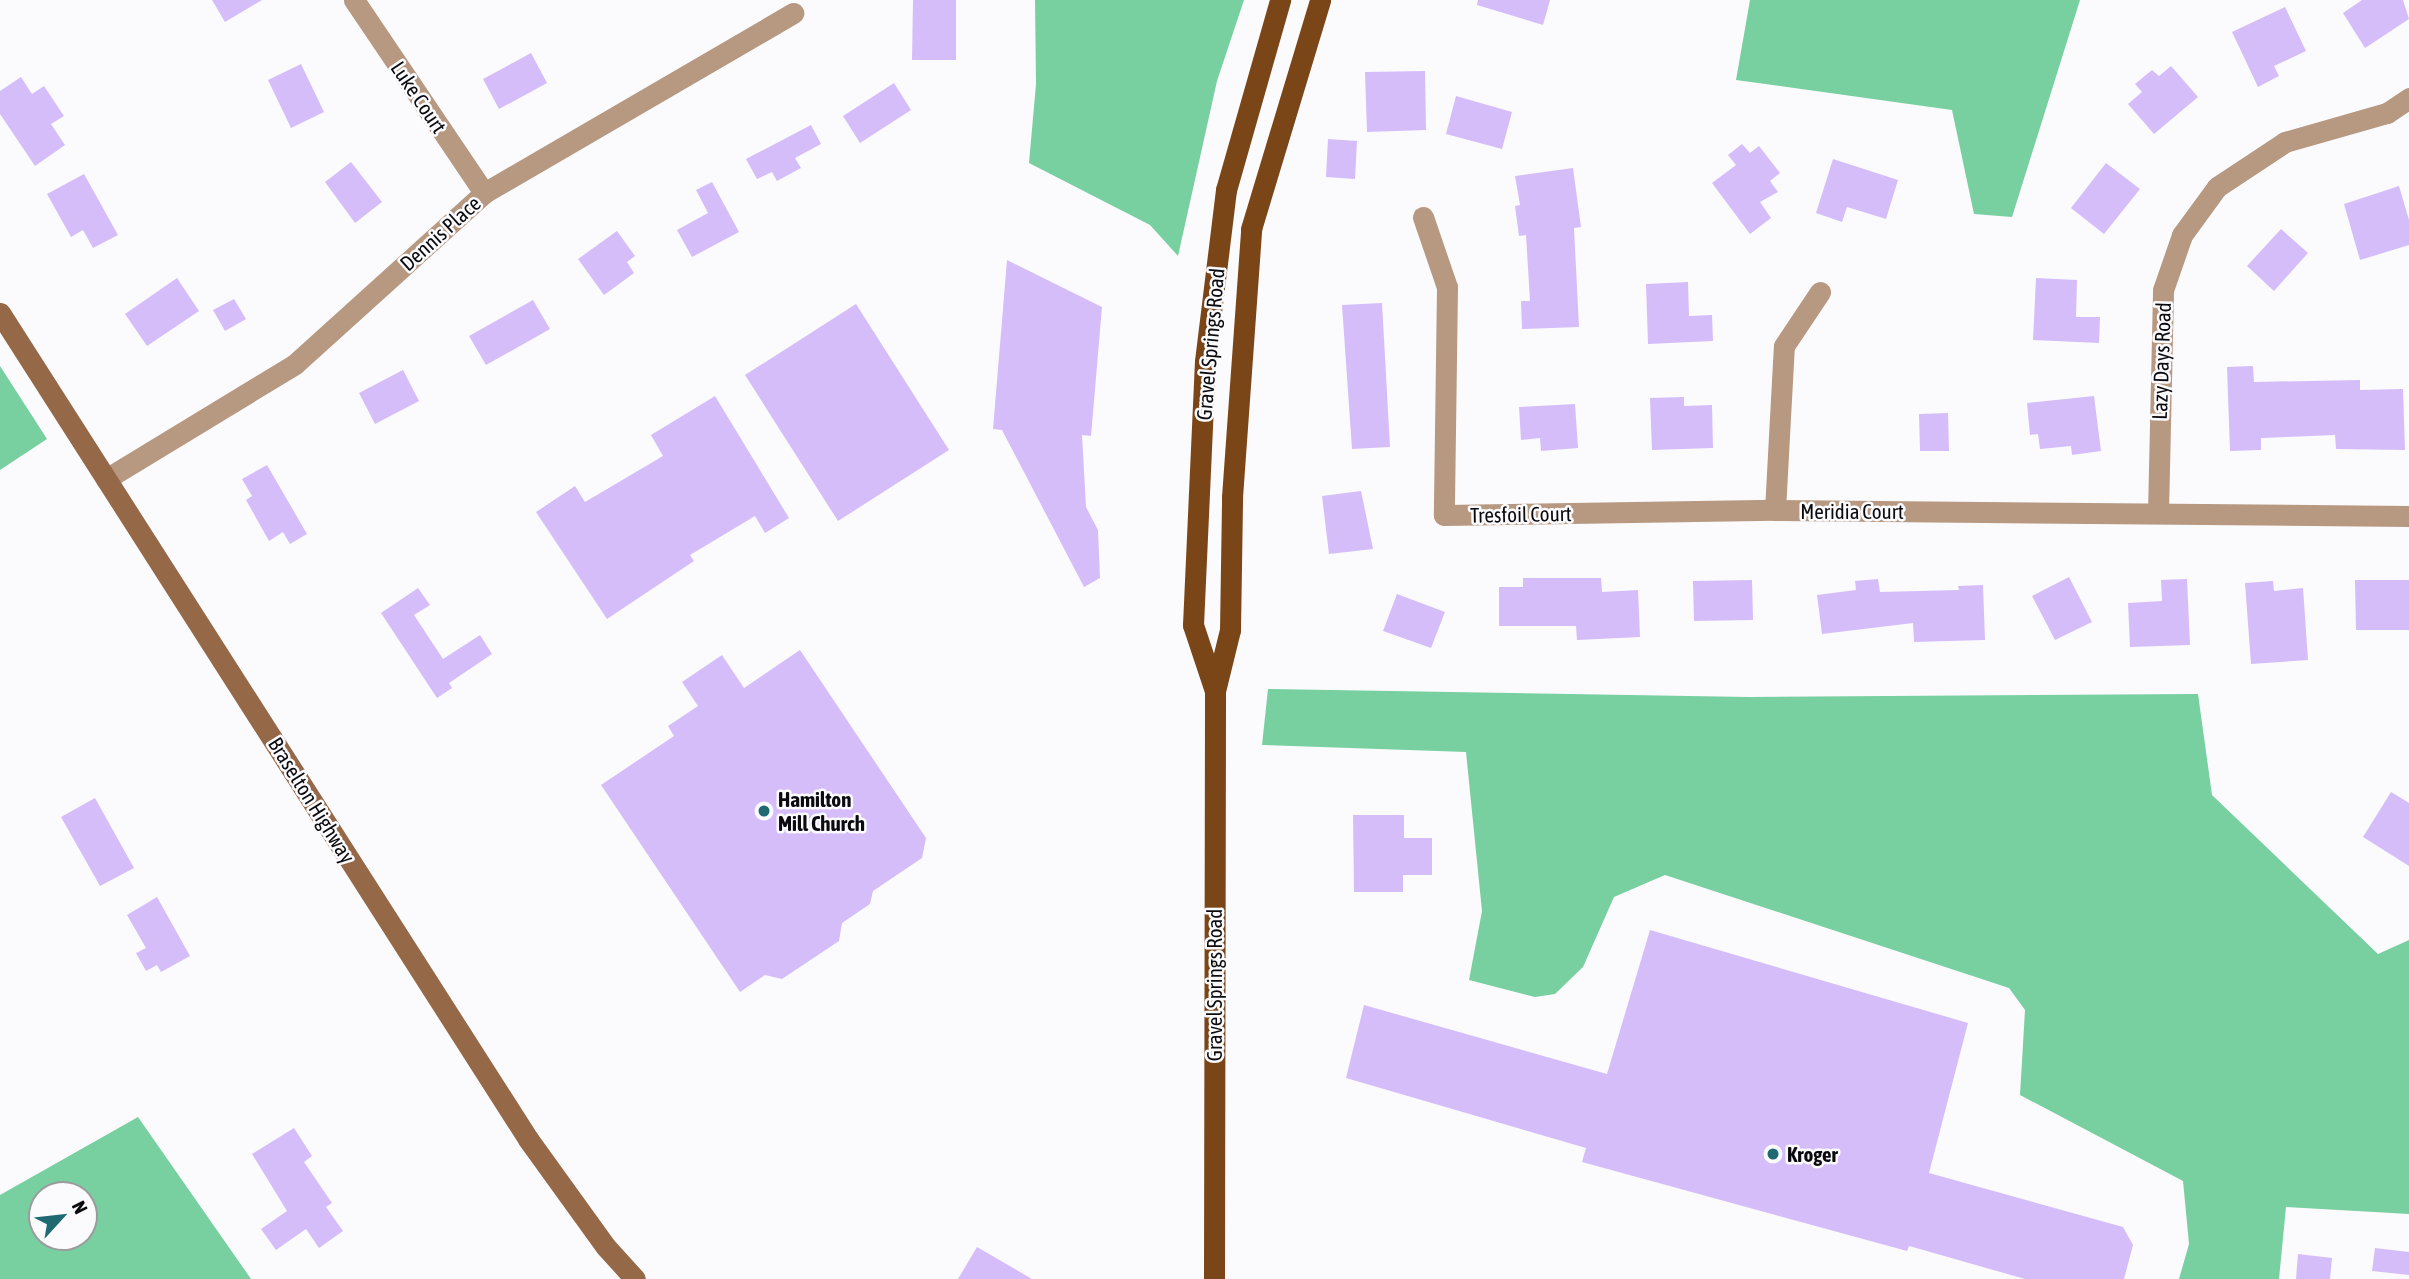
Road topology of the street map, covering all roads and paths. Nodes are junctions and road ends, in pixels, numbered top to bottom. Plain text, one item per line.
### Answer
1 (354, 0) edge
2 (1280, 0) edge
3 (1320, 0) edge
4 (793, 13) dead end
5 (2409, 98) edge
6 (484, 193) junction
7 (1423, 217) dead end
8 (1821, 292) dead end
9 (0, 313) edge
10 (106, 479) junction
11 (1775, 510) junction
12 (2158, 513) junction
13 (2409, 516) edge
14 (1215, 691) junction
15 (635, 1279) edge
16 (1214, 1279) edge

1 - 6 street, Luke Court
2 - 14 main road, Gravel Springs Road
3 - 14 main road, Gravel Springs Road
4 - 6 street, Dennis Place
5 - 12 street, Lazy Days Road
6 - 10 street, Dennis Place
7 - 11 street, Tresfoil Court
8 - 11 street, Meridia Court
9 - 10 main road, Braselton Highway
10 - 15 main road, Braselton Highway
11 - 12 street, Meridia Court
12 - 13 street
14 - 16 main road, Gravel Springs Road

